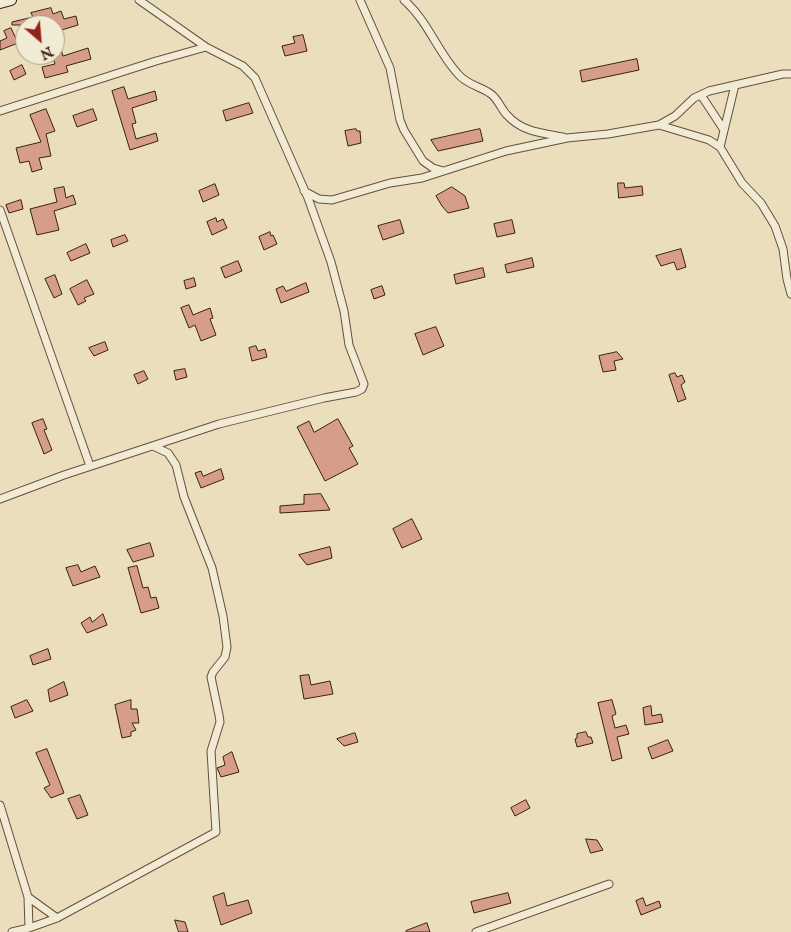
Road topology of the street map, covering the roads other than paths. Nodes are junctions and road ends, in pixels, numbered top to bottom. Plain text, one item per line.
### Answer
1 (12, 0) edge
2 (139, 0) edge
3 (360, 0) edge
4 (404, 0) edge
5 (0, 3) edge
6 (206, 47) junction
7 (791, 74) edge
8 (735, 85) junction
9 (701, 95) junction
10 (0, 111) edge
11 (658, 125) junction
12 (724, 130) junction
13 (567, 138) junction
14 (720, 147) junction
15 (444, 171) junction
16 (304, 191) junction
17 (0, 210) edge
18 (791, 294) edge
19 (153, 446) junction
20 (90, 466) junction
21 (0, 500) edge
22 (0, 806) edge
23 (609, 884) dead end
24 (28, 897) junction
25 (57, 918) junction
26 (29, 928) junction
27 (12, 932) edge
28 (476, 932) edge

1 - 5 street
2 - 6 street
3 - 15 street
4 - 13 street
6 - 10 street
6 - 16 street
7 - 8 street
8 - 9 street
8 - 12 street
9 - 11 street
9 - 12 street
11 - 13 street
11 - 14 street
12 - 14 street
13 - 15 street
14 - 18 street
15 - 16 street
16 - 19 street
17 - 20 street
19 - 20 street
19 - 25 street
20 - 21 street
22 - 24 street
23 - 28 street
24 - 25 street
24 - 26 street
25 - 26 street
26 - 27 street

